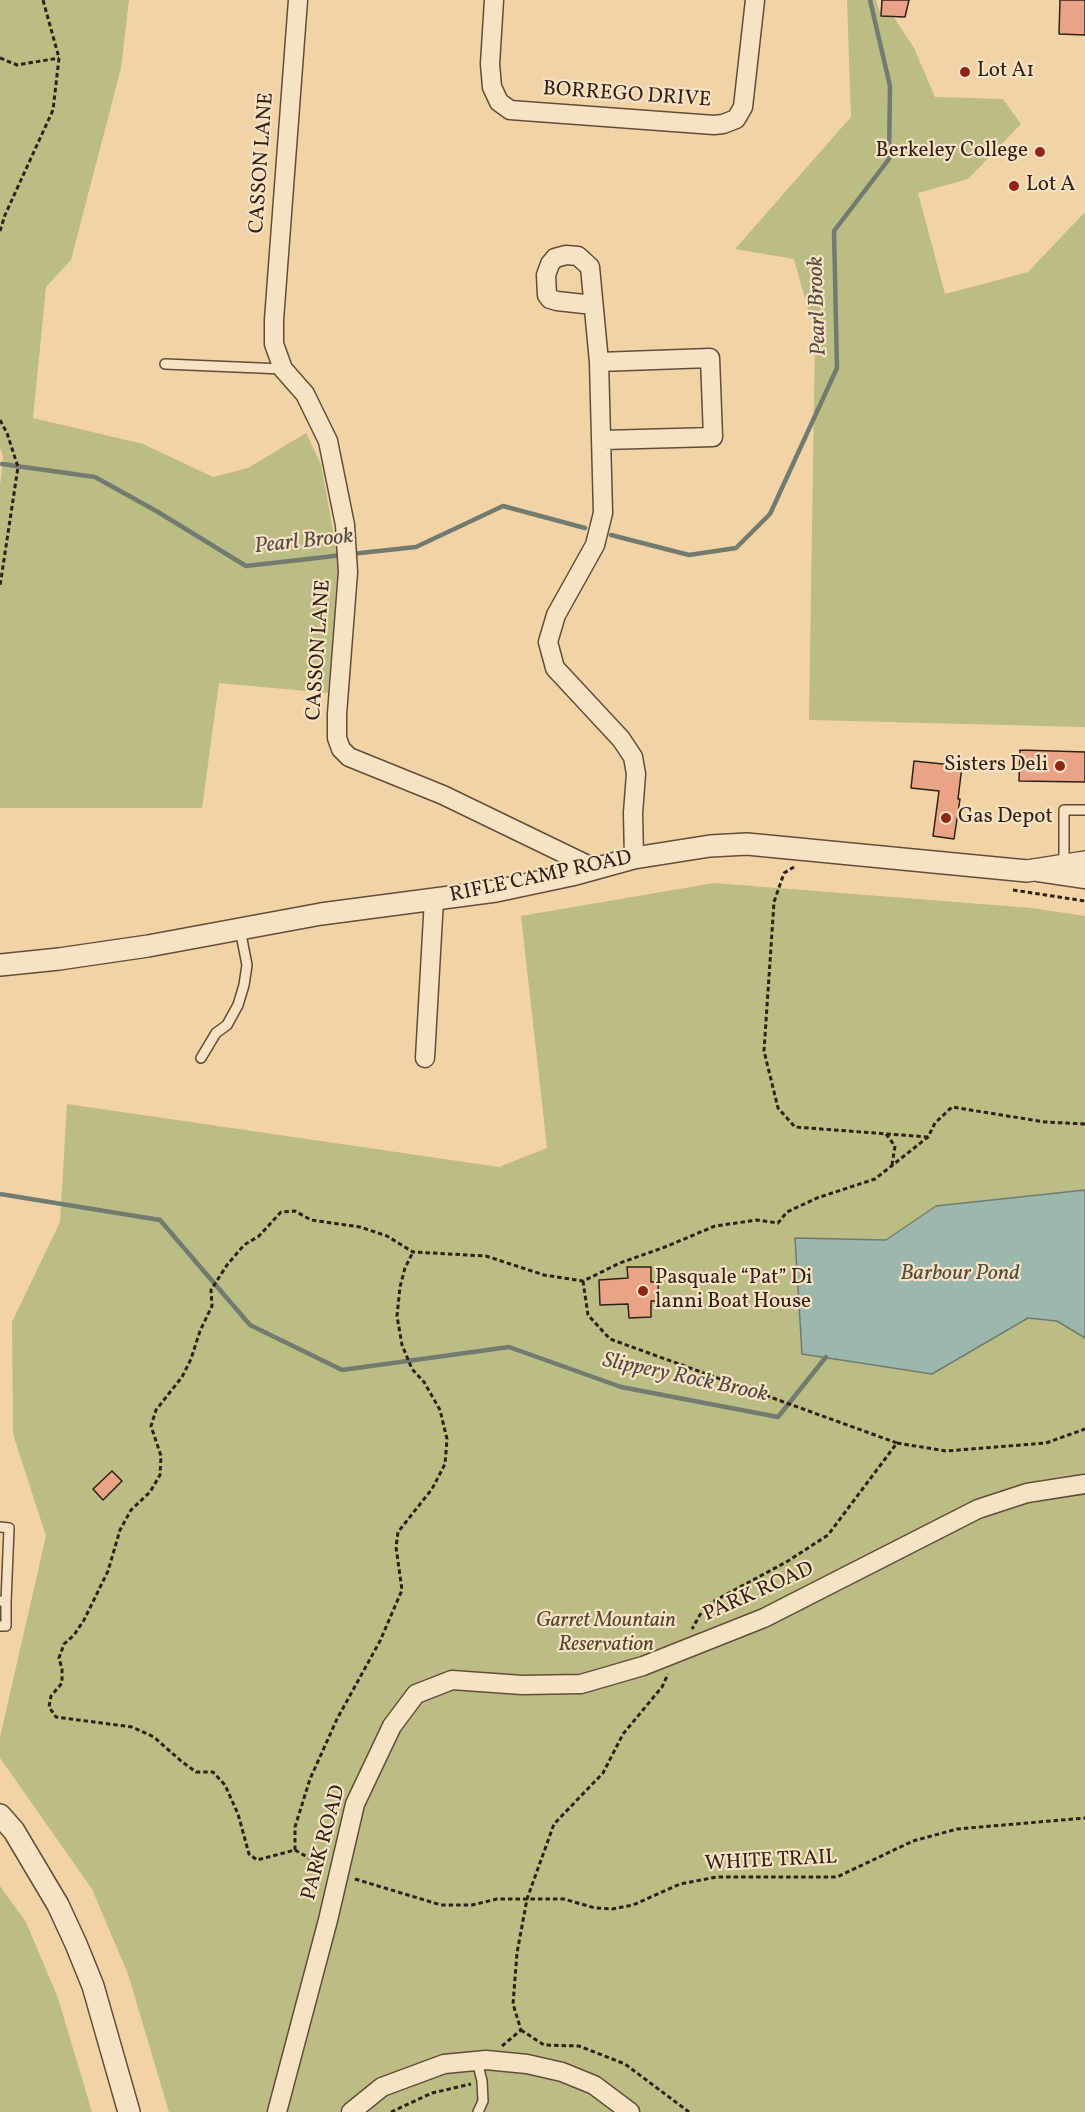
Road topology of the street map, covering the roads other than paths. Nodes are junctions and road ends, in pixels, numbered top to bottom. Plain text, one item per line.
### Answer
1 (298, 0) edge
2 (494, 0) edge
3 (755, 0) edge
4 (593, 305) dead end
5 (599, 362) junction
6 (165, 364) dead end
7 (283, 369) junction
8 (603, 440) junction
9 (1085, 810) edge
10 (634, 858) junction
11 (1085, 862) edge
12 (1064, 866) junction
13 (596, 869) junction
14 (1028, 871) junction
15 (1085, 879) edge
16 (434, 899) junction
17 (240, 929) junction
18 (0, 965) edge
19 (201, 1058) dead end
20 (425, 1059) dead end
21 (1085, 1485) edge
22 (0, 1527) edge
23 (3, 1601) edge
24 (0, 1626) edge
25 (0, 1815) edge
26 (485, 2061) junction
27 (129, 2112) edge
28 (277, 2112) edge
29 (351, 2112) edge
30 (478, 2112) edge
31 (630, 2112) edge

1 - 7 street, CASSON LANE
2 - 3 street, BORREGO DRIVE
4 - 5 street
5 - 8 street
5 - 8 street
6 - 7 lane
7 - 13 street, CASSON LANE
8 - 10 street
9 - 12 lane
10 - 13 street, RIFLE CAMP ROAD
10 - 14 street, RIFLE CAMP ROAD
11 - 12 street, RIFLE CAMP ROAD
12 - 14 street, RIFLE CAMP ROAD
13 - 16 street, RIFLE CAMP ROAD
14 - 15 street
16 - 17 street, RIFLE CAMP ROAD
16 - 20 street
17 - 18 street, RIFLE CAMP ROAD
17 - 19 lane
21 - 28 street, PARK ROAD
22 - 23 lane
23 - 24 lane
25 - 27 street
26 - 29 street
26 - 30 lane
26 - 31 street

